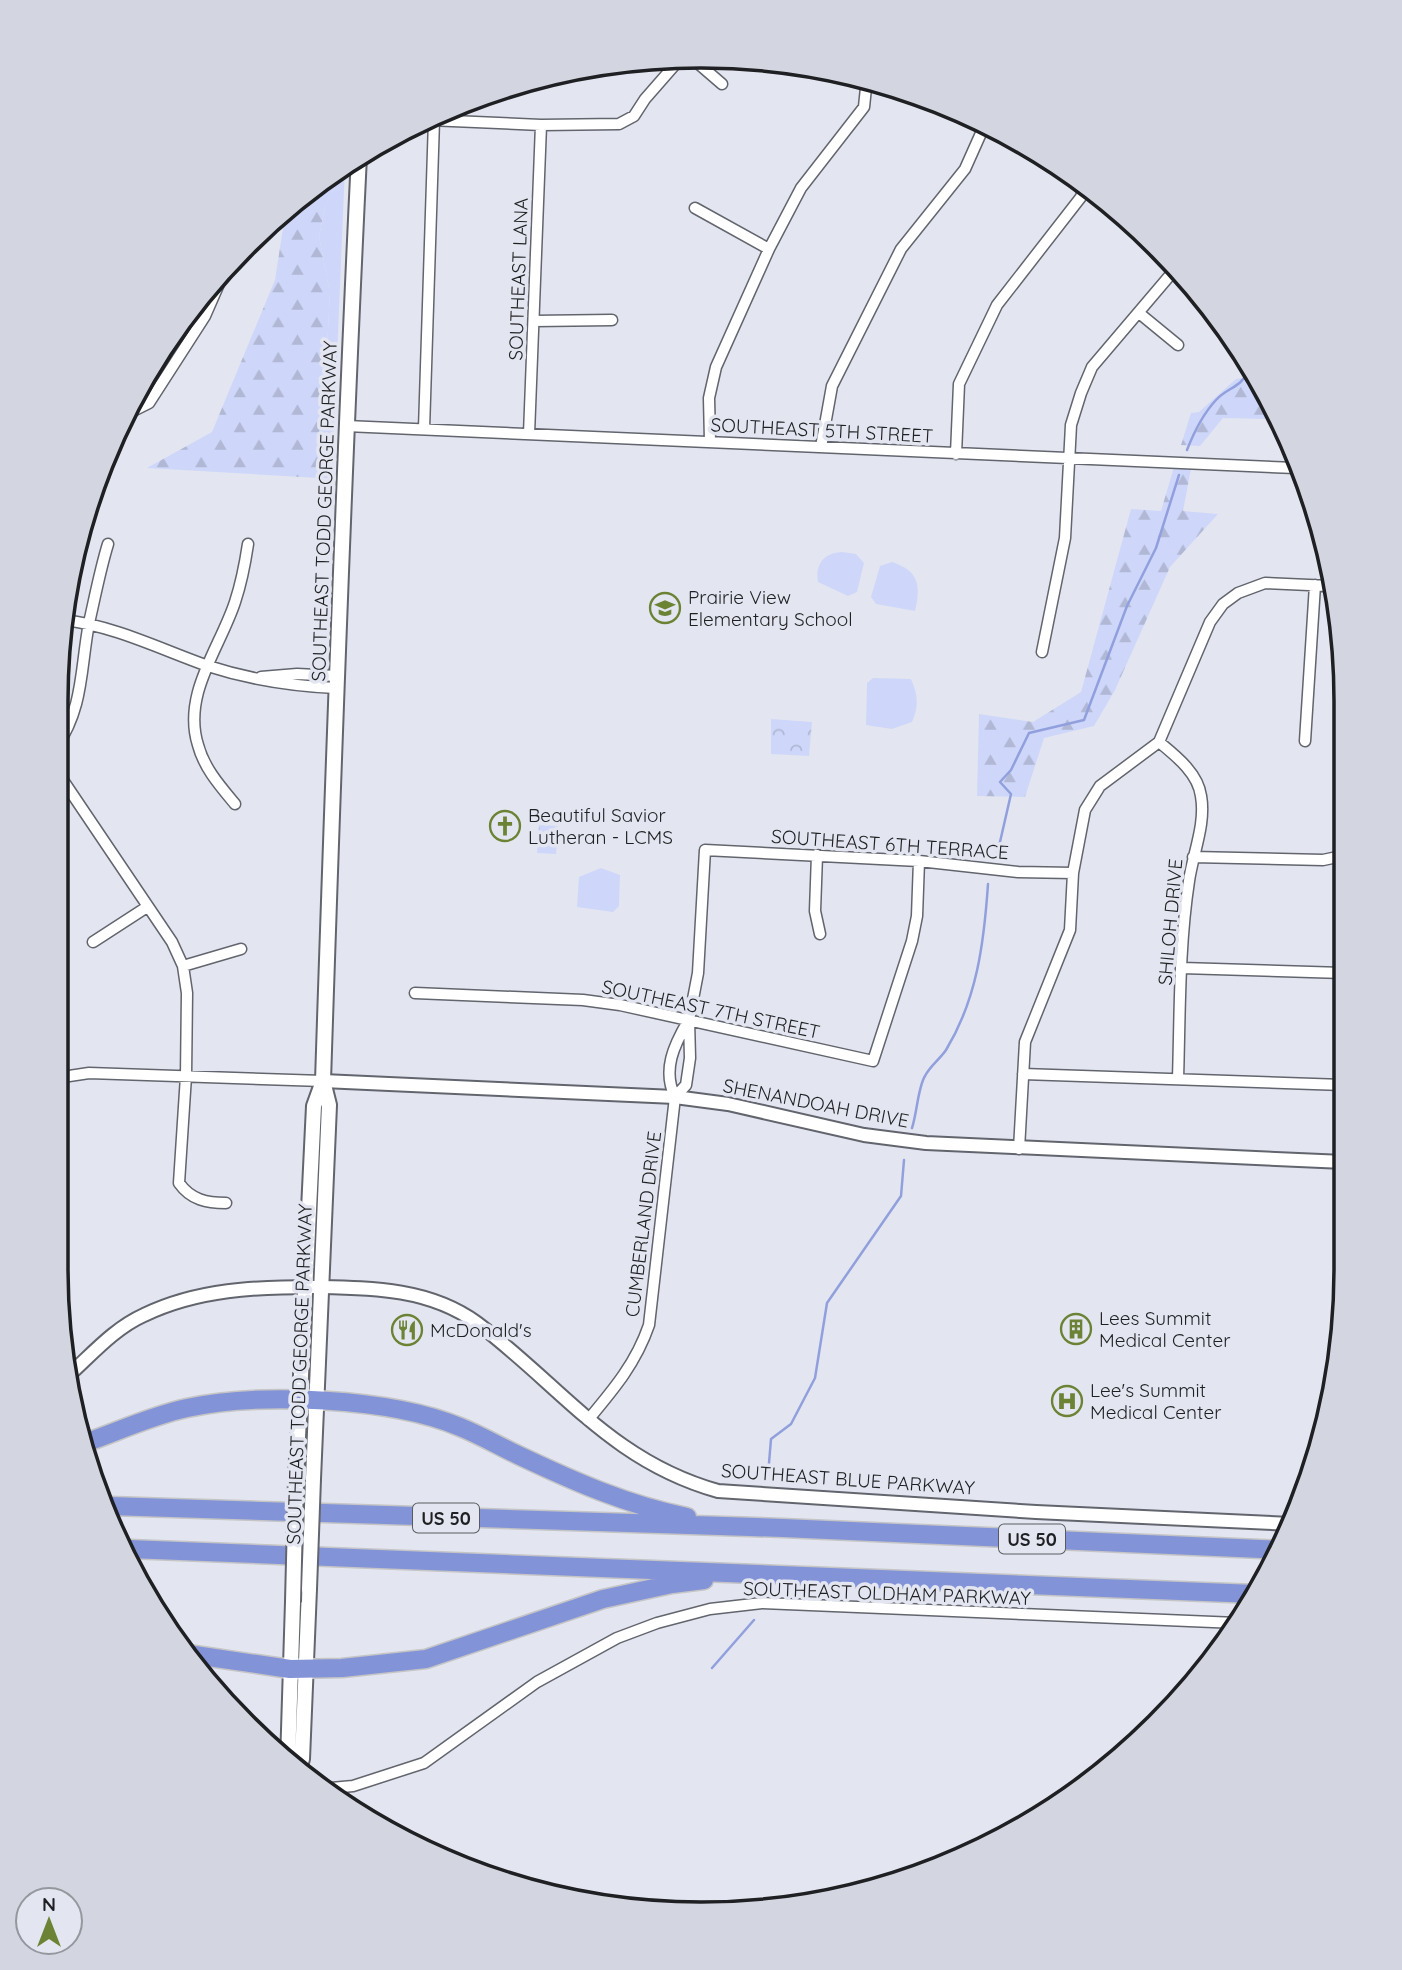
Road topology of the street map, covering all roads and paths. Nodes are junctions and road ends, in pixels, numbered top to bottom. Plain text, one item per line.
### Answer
1 (704, 68) edge
2 (672, 69) edge
3 (722, 84) dead end
4 (866, 90) edge
5 (449, 121) edge
6 (541, 125) junction
7 (431, 129) edge
8 (981, 134) edge
9 (358, 169) edge
10 (1081, 196) edge
11 (695, 208) dead end
12 (769, 248) junction
13 (1169, 276) edge
14 (213, 299) edge
15 (1139, 313) junction
16 (612, 320) dead end
17 (534, 321) junction
18 (1178, 345) dead end
19 (142, 407) edge
20 (346, 426) junction
21 (424, 429) junction
22 (529, 434) junction
23 (710, 442) junction
24 (821, 447) junction
25 (956, 454) junction
26 (1070, 459) junction
27 (1289, 468) edge
28 (108, 544) dead end
29 (248, 544) dead end
30 (1315, 585) junction
31 (1323, 586) edge
32 (74, 622) edge
33 (89, 624) junction
34 (1042, 652) dead end
35 (207, 665) junction
36 (337, 682) junction
37 (68, 728) edge
38 (1305, 741) dead end
39 (1159, 742) junction
40 (68, 788) edge
41 (235, 804) dead end
42 (705, 850) joint
43 (817, 855) junction
44 (1193, 858) junction
45 (1334, 858) edge
46 (919, 861) junction
47 (1073, 873) junction
48 (147, 907) junction
49 (820, 934) dead end
50 (93, 942) dead end
51 (241, 948) dead end
52 (183, 966) junction
53 (1182, 968) junction
54 (1334, 973) edge
55 (415, 993) dead end
56 (689, 1020) junction
57 (1023, 1074) junction
58 (68, 1076) edge
59 (186, 1076) junction
60 (1178, 1079) junction
61 (323, 1082) junction
62 (1334, 1086) edge
63 (675, 1097) junction
64 (1019, 1149) junction
65 (1334, 1161) edge
66 (226, 1203) dead end
67 (306, 1287) junction
68 (323, 1287) junction
69 (76, 1368) edge
70 (308, 1400) junction
71 (588, 1420) junction
72 (92, 1440) edge
73 (114, 1506) edge
74 (1280, 1523) edge
75 (783, 1528) junction
76 (1268, 1548) edge
77 (134, 1549) edge
78 (776, 1574) junction
79 (1244, 1594) edge
80 (1226, 1623) edge
81 (200, 1656) edge
82 (298, 1669) junction
83 (289, 1749) edge
84 (302, 1760) edge
85 (338, 1787) edge

1 - 3 street
2 - 6 street
4 - 12 street
5 - 6 street
6 - 17 street, SOUTHEAST LANA
7 - 21 street
8 - 24 street
9 - 20 main road, SOUTHEAST TODD GEORGE PARKWAY
10 - 25 street
11 - 12 street
12 - 23 street
13 - 15 street
14 - 19 street
15 - 18 street
15 - 26 street
16 - 17 street
17 - 22 street, SOUTHEAST LANA
20 - 21 street, SOUTHEAST 5TH STREET
20 - 36 main road, SOUTHEAST TODD GEORGE PARKWAY
21 - 22 street, SOUTHEAST 5TH STREET
22 - 23 street, SOUTHEAST 5TH STREET
23 - 24 street, SOUTHEAST 5TH STREET
24 - 25 street, SOUTHEAST 5TH STREET
25 - 26 street, SOUTHEAST 5TH STREET
26 - 27 street, SOUTHEAST 5TH STREET
26 - 34 street
28 - 33 street
29 - 35 street
30 - 31 street
30 - 38 street
30 - 39 street
32 - 33 street
33 - 35 street
33 - 37 street
35 - 36 street
35 - 41 street
36 - 61 main road, SOUTHEAST TODD GEORGE PARKWAY
39 - 44 street, SHILOH DRIVE
39 - 47 street
40 - 48 street
42 - 43 street, SOUTHEAST 6TH TERRACE
42 - 56 street, CUMBERLAND DRIVE
43 - 46 street, SOUTHEAST 6TH TERRACE
43 - 49 street
44 - 45 street
44 - 53 street, SHILOH DRIVE
46 - 47 street, SOUTHEAST 6TH TERRACE
46 - 56 street, SOUTHEAST 7TH STREET
47 - 57 street
48 - 50 street
48 - 52 street
51 - 52 street
52 - 59 street
53 - 54 street
53 - 60 street, SHILOH DRIVE
55 - 56 street, SOUTHEAST 7TH STREET
56 - 63 street, CUMBERLAND DRIVE
56 - 63 street, CUMBERLAND DRIVE
57 - 60 street
57 - 64 street
58 - 59 street
59 - 61 street
59 - 66 street
60 - 62 street
61 - 63 street, SHENANDOAH DRIVE
61 - 67 main road, SOUTHEAST TODD GEORGE PARKWAY
61 - 68 main road, SOUTHEAST TODD GEORGE PARKWAY
63 - 64 street, SHENANDOAH DRIVE
63 - 71 street, CUMBERLAND DRIVE
64 - 65 street, SHENANDOAH DRIVE
67 - 68 street, SOUTHEAST BLUE PARKWAY
67 - 69 street, SOUTHEAST BLUE PARKWAY
67 - 70 main road, SOUTHEAST TODD GEORGE PARKWAY
68 - 70 main road, SOUTHEAST TODD GEORGE PARKWAY
68 - 71 street, SOUTHEAST BLUE PARKWAY
70 - 72 highway
70 - 75 highway
70 - 82 main road, SOUTHEAST TODD GEORGE PARKWAY, bridge
70 - 82 main road, bridge
71 - 74 street, SOUTHEAST BLUE PARKWAY
73 - 75 highway, US 50
75 - 76 highway, US 50
77 - 78 highway, US 50
78 - 79 highway, US 50
78 - 82 highway
80 - 85 street, SOUTHEAST OLDHAM PARKWAY
81 - 82 highway
82 - 83 main road
82 - 84 main road

